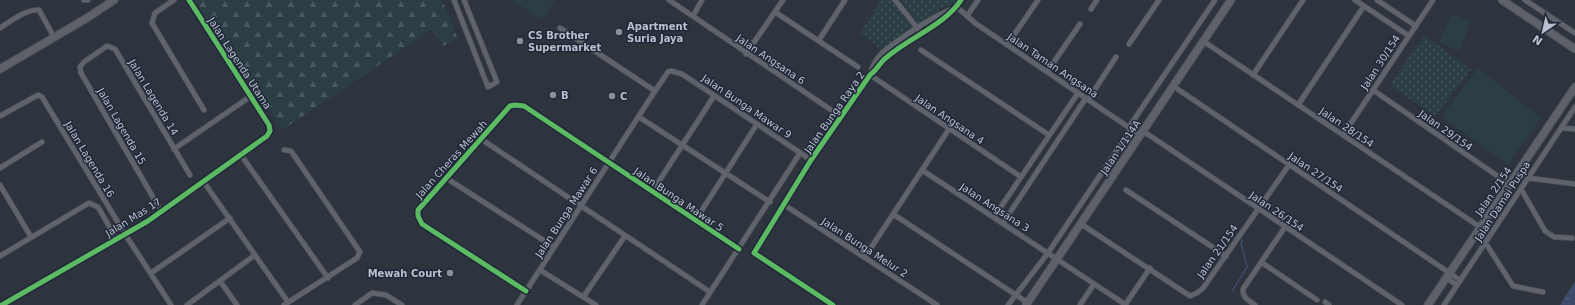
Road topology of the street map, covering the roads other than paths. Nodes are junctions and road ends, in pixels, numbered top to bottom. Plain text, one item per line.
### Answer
1 (84, 0) edge
2 (88, 0) edge
3 (114, 0) edge
4 (174, 0) edge
5 (189, 0) edge
6 (454, 0) edge
7 (464, 0) edge
8 (669, 0) edge
9 (702, 0) edge
10 (783, 0) edge
11 (845, 0) edge
12 (894, 0) edge
13 (961, 0) edge
14 (978, 0) edge
15 (1038, 0) edge
16 (1097, 0) edge
17 (1159, 0) edge
18 (1214, 0) edge
19 (1231, 0) edge
20 (1303, 0) edge
21 (1355, 0) edge
22 (1378, 0) edge
23 (1433, 0) edge
24 (1502, 0) edge
25 (1525, 0) edge
26 (1364, 6) junction
27 (957, 8) junction
28 (1091, 9) dead end
29 (775, 12) junction
30 (692, 16) junction
31 (966, 16) junction
32 (1080, 24) dead end
33 (1416, 26) junction
34 (0, 28) edge
35 (560, 28) dead end
36 (917, 28) junction
37 (921, 33) junction
38 (1575, 33) edge
39 (1408, 36) junction
40 (54, 37) junction
41 (818, 40) junction
42 (1203, 41) junction
43 (1129, 44) dead end
44 (1007, 45) junction
45 (1575, 48) edge
46 (921, 50) dead end
47 (95, 54) joint
48 (746, 54) junction
49 (1116, 57) dead end
50 (858, 67) dead end
51 (0, 69) edge
52 (671, 71) joint
53 (1046, 72) junction
54 (870, 75) junction
55 (1253, 75) junction
56 (1173, 86) junction
57 (1575, 87) edge
58 (1372, 90) junction
59 (655, 91) junction
60 (1078, 93) junction
61 (250, 96) junction
62 (714, 96) junction
63 (1087, 99) junction
64 (1298, 105) junction
65 (510, 106) joint
66 (1575, 107) edge
67 (204, 110) dead end
68 (0, 116) edge
69 (840, 116) junction
70 (639, 117) junction
71 (757, 124) junction
72 (1130, 128) junction
73 (1561, 128) junction
74 (949, 129) junction
75 (1575, 129) edge
76 (1142, 133) junction
77 (1049, 135) junction
78 (1343, 135) junction
79 (267, 136) joint
80 (482, 139) junction
81 (42, 142) dead end
82 (681, 145) junction
83 (174, 149) junction
84 (284, 150) dead end
85 (800, 153) junction
86 (241, 155) junction
87 (811, 160) junction
88 (609, 163) junction
89 (1289, 164) junction
90 (0, 168) edge
91 (922, 170) junction
92 (726, 174) junction
93 (190, 175) dead end
94 (1021, 177) junction
95 (446, 178) junction
96 (1528, 178) junction
97 (204, 181) junction
98 (1509, 184) junction
99 (1575, 184) edge
100 (0, 185) edge
101 (1521, 189) junction
102 (1126, 190) dead end
103 (652, 192) junction
104 (770, 202) junction
105 (783, 204) junction
106 (581, 205) junction
107 (1258, 208) junction
108 (161, 211) junction
109 (893, 214) junction
110 (994, 217) junction
111 (230, 218) junction
112 (695, 221) junction
113 (1003, 223) junction
114 (1081, 224) junction
115 (1285, 227) junction
116 (1480, 227) junction
117 (125, 234) junction
118 (625, 236) junction
119 (31, 237) junction
120 (116, 238) junction
121 (1572, 238) dead end
122 (1485, 242) junction
123 (551, 245) dead end
124 (739, 249) junction
125 (1048, 253) junction
126 (255, 255) junction
127 (0, 256) edge
128 (1226, 256) junction
129 (865, 258) junction
130 (1057, 259) junction
131 (1261, 262) junction
132 (1150, 268) junction
133 (540, 270) junction
134 (151, 273) junction
135 (1448, 275) junction
136 (328, 278) junction
137 (1460, 280) junction
138 (220, 281) junction
139 (1094, 284) junction
140 (1457, 285) junction
141 (526, 291) junction
142 (710, 292) junction
143 (1543, 292) dead end
144 (1015, 295) junction
145 (584, 296) junction
146 (1318, 300) dead end
147 (288, 302) junction
148 (1027, 304) edge
149 (2, 305) edge
150 (171, 305) edge
151 (187, 305) edge
152 (237, 305) edge
153 (284, 305) edge
154 (355, 305) edge
155 (402, 305) edge
156 (517, 305) edge
157 (596, 305) edge
158 (702, 305) edge
159 (834, 305) edge
160 (937, 305) edge
161 (1008, 305) edge
162 (1080, 305) edge
163 (1126, 305) edge
164 (1255, 305) edge
165 (1402, 305) edge
166 (1428, 305) edge
167 (1444, 305) edge

1 - 2 street
3 - 40 street
4 - 67 street
5 - 61 street, Jalan Lagenda Utama
6 - 7 street
8 - 30 street, Jalan Angsana 6
9 - 30 street
10 - 29 street
11 - 41 street
12 - 36 street
13 - 27 street
14 - 31 street
15 - 44 street
16 - 28 street
17 - 43 street
18 - 72 street
19 - 42 street, Jalan 1/114A
20 - 55 street
21 - 26 street
22 - 33 street
23 - 33 street, Jalan 30/154
24 - 45 street
25 - 38 street
26 - 39 street
26 - 64 street
27 - 31 street, Jalan Taman Angsana
27 - 36 street, Jalan Bunga Raya 2
27 - 37 street, Jalan Bunga Raya 2
29 - 41 street
29 - 48 street
30 - 48 street, Jalan Angsana 6
31 - 44 street, Jalan Taman Angsana
32 - 53 street
33 - 39 street, Jalan 30/154
34 - 40 street
35 - 59 street
36 - 37 street
36 - 54 street, Jalan Bunga Raya 2
37 - 54 street, Jalan Bunga Raya 2
39 - 58 street, Jalan 30/154
40 - 51 street
41 - 50 street
42 - 55 street, Jalan 28/154
42 - 56 street, Jalan 1/114A
44 - 53 street, Jalan Taman Angsana
46 - 77 street
47 - 83 street, Jalan Lagenda 14
47 - 108 street, Jalan Lagenda 15
48 - 69 street, Jalan Angsana 6
49 - 63 street
52 - 59 street, Jalan Bunga Mawar 6
52 - 62 street, Jalan Bunga Mawar 9
53 - 60 street, Jalan Taman Angsana
54 - 69 street, Jalan Bunga Raya 2
54 - 74 street, Jalan Angsana 4
55 - 64 street, Jalan 28/154
56 - 76 street, Jalan 1/114A
56 - 89 street, Jalan 27/154
57 - 98 street, Jalan 2/154
58 - 78 street, Jalan 30/154
58 - 98 street, Jalan 29/154
59 - 70 street, Jalan Bunga Mawar 6
60 - 63 street, Jalan Taman Angsana
60 - 77 street
61 - 79 street, Jalan Lagenda Utama
61 - 83 street
62 - 71 street, Jalan Bunga Mawar 9
62 - 82 street
63 - 72 street, Jalan Taman Angsana
63 - 113 street
64 - 78 street, Jalan 28/154
65 - 80 street, Jalan Cheras Mewah
65 - 88 street, Jalan Bunga Mawar 5
66 - 73 street, Jalan Damai Puspa
68 - 117 street, Jalan Lagenda 16
69 - 87 street, Jalan Bunga Raya 2
70 - 82 street
70 - 88 street, Jalan Bunga Mawar 6
71 - 85 street, Jalan Bunga Mawar 9
71 - 92 street
72 - 76 street, Jalan Taman Angsana
72 - 125 street
73 - 75 street
73 - 96 street, Jalan Damai Puspa
74 - 91 street
74 - 94 street, Jalan Angsana 4
76 - 107 street, Jalan 26/154
76 - 114 street, Jalan 1/114A
77 - 94 street
78 - 116 street, Jalan 28/154
79 - 86 street, Jalan Mas 17
80 - 95 street, Jalan Cheras Mewah
80 - 106 street
81 - 90 street
82 - 92 street
82 - 103 street
83 - 93 street, Jalan Lagenda 14
84 - 136 street
85 - 87 street, Jalan Bunga Mawar 9
85 - 104 street
86 - 97 street, Jalan Mas 17
86 - 136 street
87 - 105 street, Jalan Bunga Raya 2
88 - 103 street, Jalan Bunga Mawar 5
88 - 106 street, Jalan Bunga Mawar 6
89 - 107 street, Jalan 21/154
89 - 135 street, Jalan 27/154
91 - 109 street
91 - 110 street, Jalan Angsana 3
92 - 104 street
92 - 112 street
94 - 110 street
95 - 123 street
95 - 141 street, Jalan Cheras Mewah
96 - 99 street
96 - 101 street, Jalan Damai Puspa
97 - 108 street, Jalan Mas 17
97 - 111 street
98 - 116 street, Jalan 2/154
100 - 119 street
101 - 121 street
101 - 122 street, Jalan Damai Puspa
102 - 128 street
103 - 112 street, Jalan Bunga Mawar 5
104 - 124 street
105 - 129 street, Jalan Bunga Melur 2
105 - 159 street, Jalan Bunga Raya 2
106 - 118 street
106 - 133 street, Jalan Bunga Mawar 6
107 - 115 street, Jalan 26/154
107 - 128 street, Jalan 21/154
108 - 117 street, Jalan Mas 17
109 - 129 street
109 - 144 street
110 - 113 street, Jalan Angsana 3
111 - 126 street
111 - 134 street
112 - 124 street, Jalan Bunga Mawar 5
113 - 125 street, Jalan Angsana 3
114 - 130 street, Jalan 1/114A
114 - 132 street, Jalan 21/154
115 - 131 street
115 - 165 street, Jalan 26/154
116 - 135 street, Jalan 2/154
117 - 120 street, Jalan Mas 17
117 - 134 street, Jalan Lagenda 16
118 - 142 street
118 - 145 street
119 - 120 street
119 - 127 street
120 - 149 street, Jalan Mas 17
122 - 137 street, Jalan Damai Puspa
122 - 143 street
124 - 142 street
125 - 130 street, Jalan Angsana 3
125 - 144 street
126 - 138 street
126 - 147 street
128 - 132 street, Jalan 21/154
129 - 160 street, Jalan Bunga Melur 2
130 - 139 street, Jalan Angsana 3
130 - 148 street, Jalan 1/114A
131 - 146 street
131 - 164 street
132 - 163 street
133 - 141 street, Jalan Bunga Mawar 6
133 - 145 street
134 - 150 street, Jalan Lagenda 16
135 - 137 street
135 - 140 street
135 - 166 street, Jalan 2/154
136 - 147 street
137 - 140 street, Jalan Damai Puspa
138 - 151 street
138 - 152 street
139 - 162 street
139 - 163 street, Jalan Angsana 3
140 - 167 street, Jalan Damai Puspa
141 - 156 street, Jalan Bunga Mawar 6
142 - 158 street
144 - 148 street
144 - 161 street
145 - 157 street
147 - 153 street
154 - 155 street

